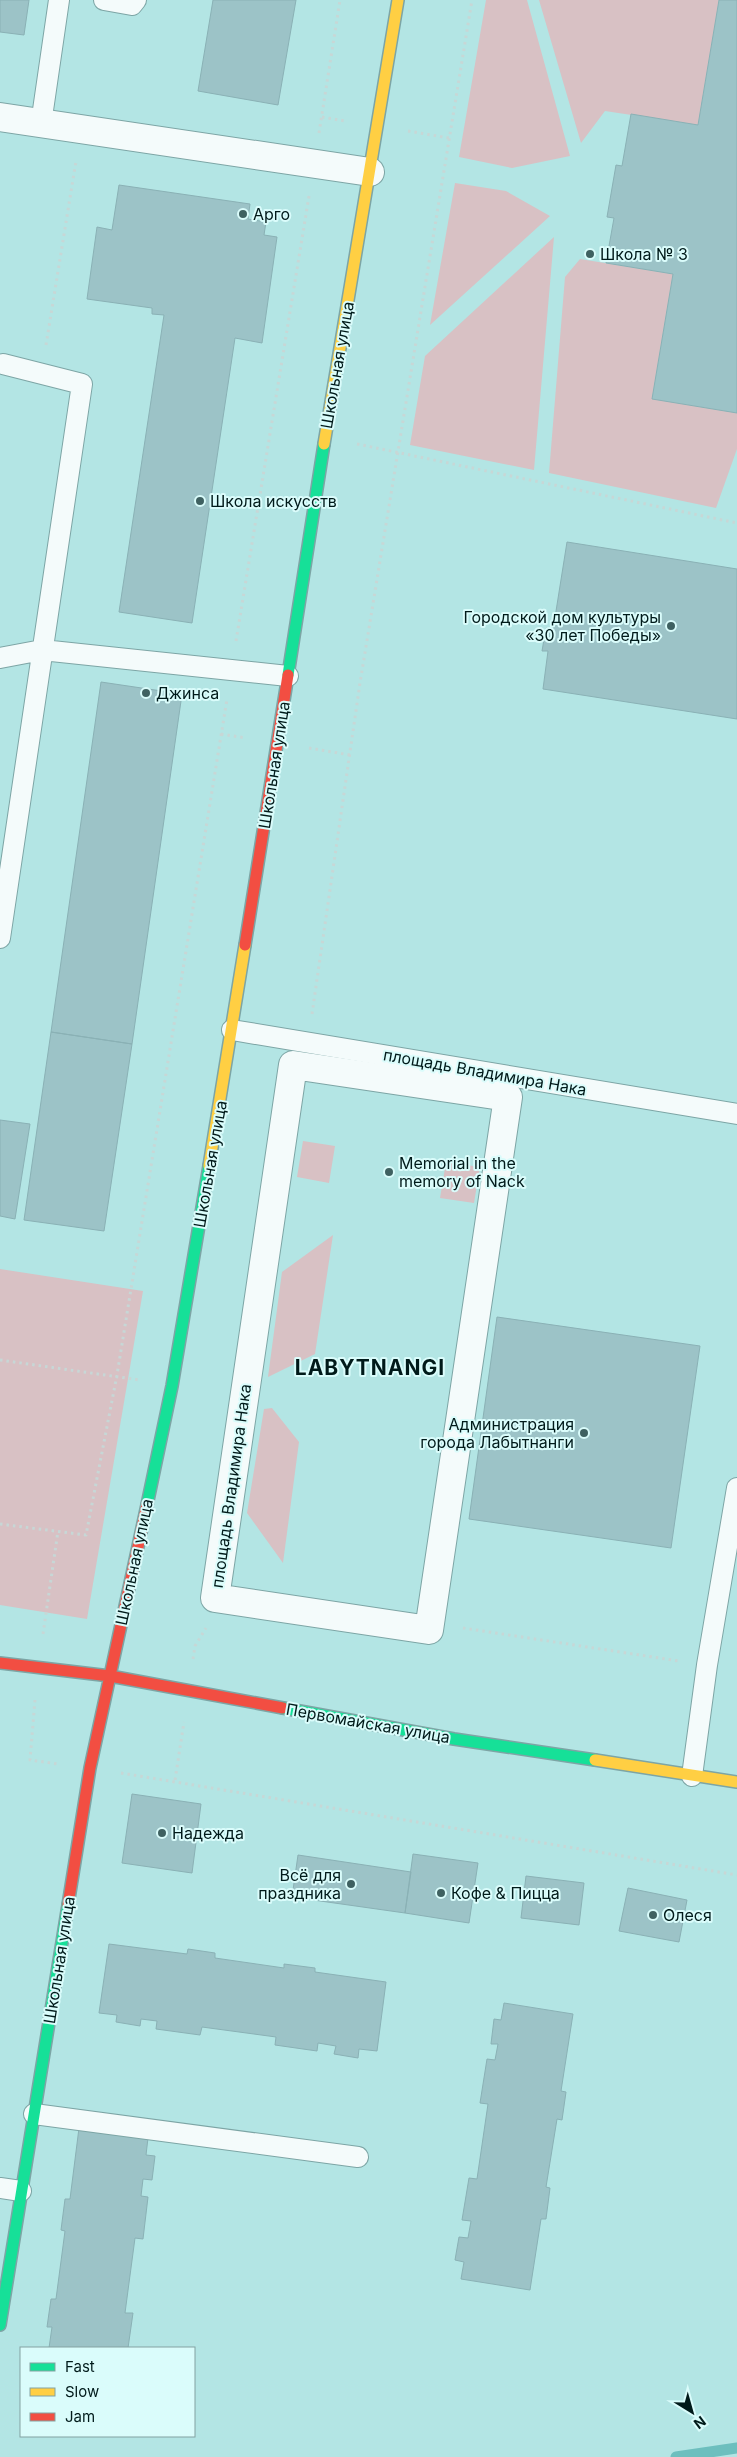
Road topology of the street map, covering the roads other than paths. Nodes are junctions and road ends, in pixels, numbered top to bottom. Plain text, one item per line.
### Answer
1 (59, 0) edge
2 (104, 0) edge
3 (136, 0) edge
4 (398, 0) edge
5 (0, 117) edge
6 (42, 124) junction
7 (370, 172) junction
8 (3, 364) dead end
9 (42, 650) junction
10 (0, 658) edge
11 (288, 676) junction
12 (0, 938) edge
13 (232, 1030) junction
14 (293, 1065) joint
15 (737, 1114) edge
16 (737, 1488) edge
17 (0, 1663) edge
18 (110, 1676) junction
19 (692, 1776) junction
20 (737, 1782) edge
21 (34, 2114) junction
22 (358, 2157) dead end
23 (0, 2188) edge
24 (21, 2191) junction
25 (0, 2325) edge

1 - 6 lane
2 - 3 lane
4 - 7 street, Школьная улица
5 - 6 street
6 - 7 street
7 - 11 street, Школьная улица
8 - 9 lane
9 - 10 lane
9 - 11 lane
9 - 12 lane
11 - 13 street, Школьная улица
13 - 15 lane, площадь Владимира Нака
13 - 18 street, Школьная улица
14 - 14 street, площадь Владимира Нака
16 - 19 lane
17 - 18 street, Первомайская улица
18 - 19 street, Первомайская улица
18 - 21 street, Школьная улица
19 - 20 street, Первомайская улица
21 - 22 lane
21 - 24 street, Школьная улица
23 - 24 lane
24 - 25 street, Школьная улица

